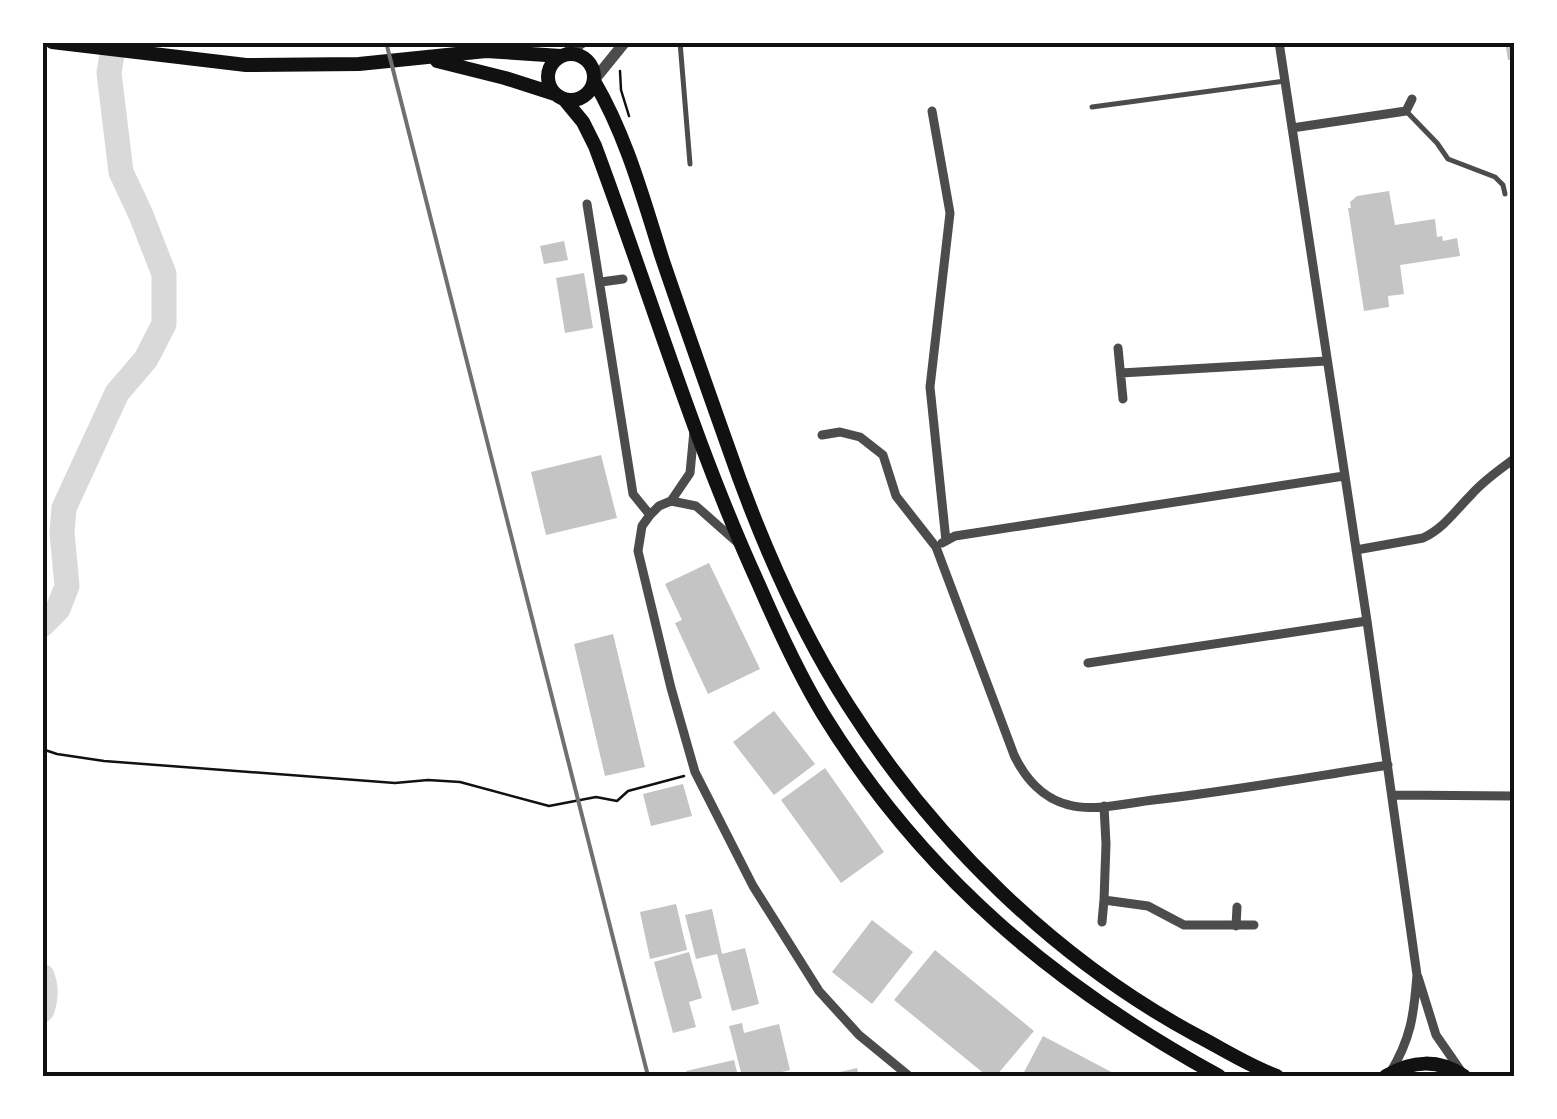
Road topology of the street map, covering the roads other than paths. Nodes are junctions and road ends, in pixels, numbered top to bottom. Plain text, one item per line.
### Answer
1 (52, 42) edge
2 (583, 42) edge
3 (625, 42) edge
4 (680, 42) edge
5 (1279, 42) edge
6 (563, 55) junction
7 (422, 58) junction
8 (594, 80) junction
9 (1285, 81) junction
10 (560, 96) junction
11 (1412, 99) dead end
12 (1092, 107) dead end
13 (932, 111) dead end
14 (1406, 111) junction
15 (1292, 128) junction
16 (690, 164) dead end
17 (1505, 194) dead end
18 (587, 204) dead end
19 (624, 278) dead end
20 (602, 282) junction
21 (1118, 348) dead end
22 (1326, 360) junction
23 (1121, 373) junction
24 (1124, 399) dead end
25 (694, 426) junction
26 (822, 435) dead end
27 (1514, 459) edge
28 (1344, 476) junction
29 (672, 501) junction
30 (650, 515) junction
31 (946, 541) junction
32 (741, 546) junction
33 (936, 547) junction
34 (1356, 550) junction
35 (1367, 621) junction
36 (1088, 663) dead end
37 (1388, 765) junction
38 (1393, 795) junction
39 (1514, 796) edge
40 (1104, 806) junction
41 (1104, 900) junction
42 (1237, 907) dead end
43 (1102, 922) dead end
44 (1236, 926) junction
45 (1254, 926) dead end
46 (1417, 974) junction
47 (910, 1076) edge
48 (1219, 1076) edge
49 (1277, 1076) edge
50 (1388, 1076) edge
51 (1464, 1076) edge

1 - 7 main road
2 - 6 street
3 - 8 street
4 - 16 lane
5 - 9 street
6 - 7 main road
6 - 8 main road
6 - 10 main road
7 - 10 main road
8 - 10 main road
8 - 49 main road
9 - 12 lane
9 - 15 street
10 - 25 main road
11 - 14 street
13 - 31 street
14 - 15 street
14 - 17 lane
15 - 22 street
18 - 20 street
19 - 20 street
20 - 30 street
21 - 23 street
22 - 23 street
22 - 28 street
23 - 24 street
25 - 29 street
25 - 32 main road
26 - 33 street
27 - 34 street
28 - 31 street
28 - 34 street
29 - 30 street
29 - 32 street
30 - 47 street
31 - 33 street
32 - 48 main road
33 - 40 street
34 - 35 street
35 - 36 street
35 - 37 street
37 - 38 street
37 - 40 street
38 - 39 street
38 - 46 street
40 - 41 street
41 - 43 street
41 - 44 street
42 - 44 street
44 - 45 street
46 - 50 street
46 - 51 street
50 - 51 main road

